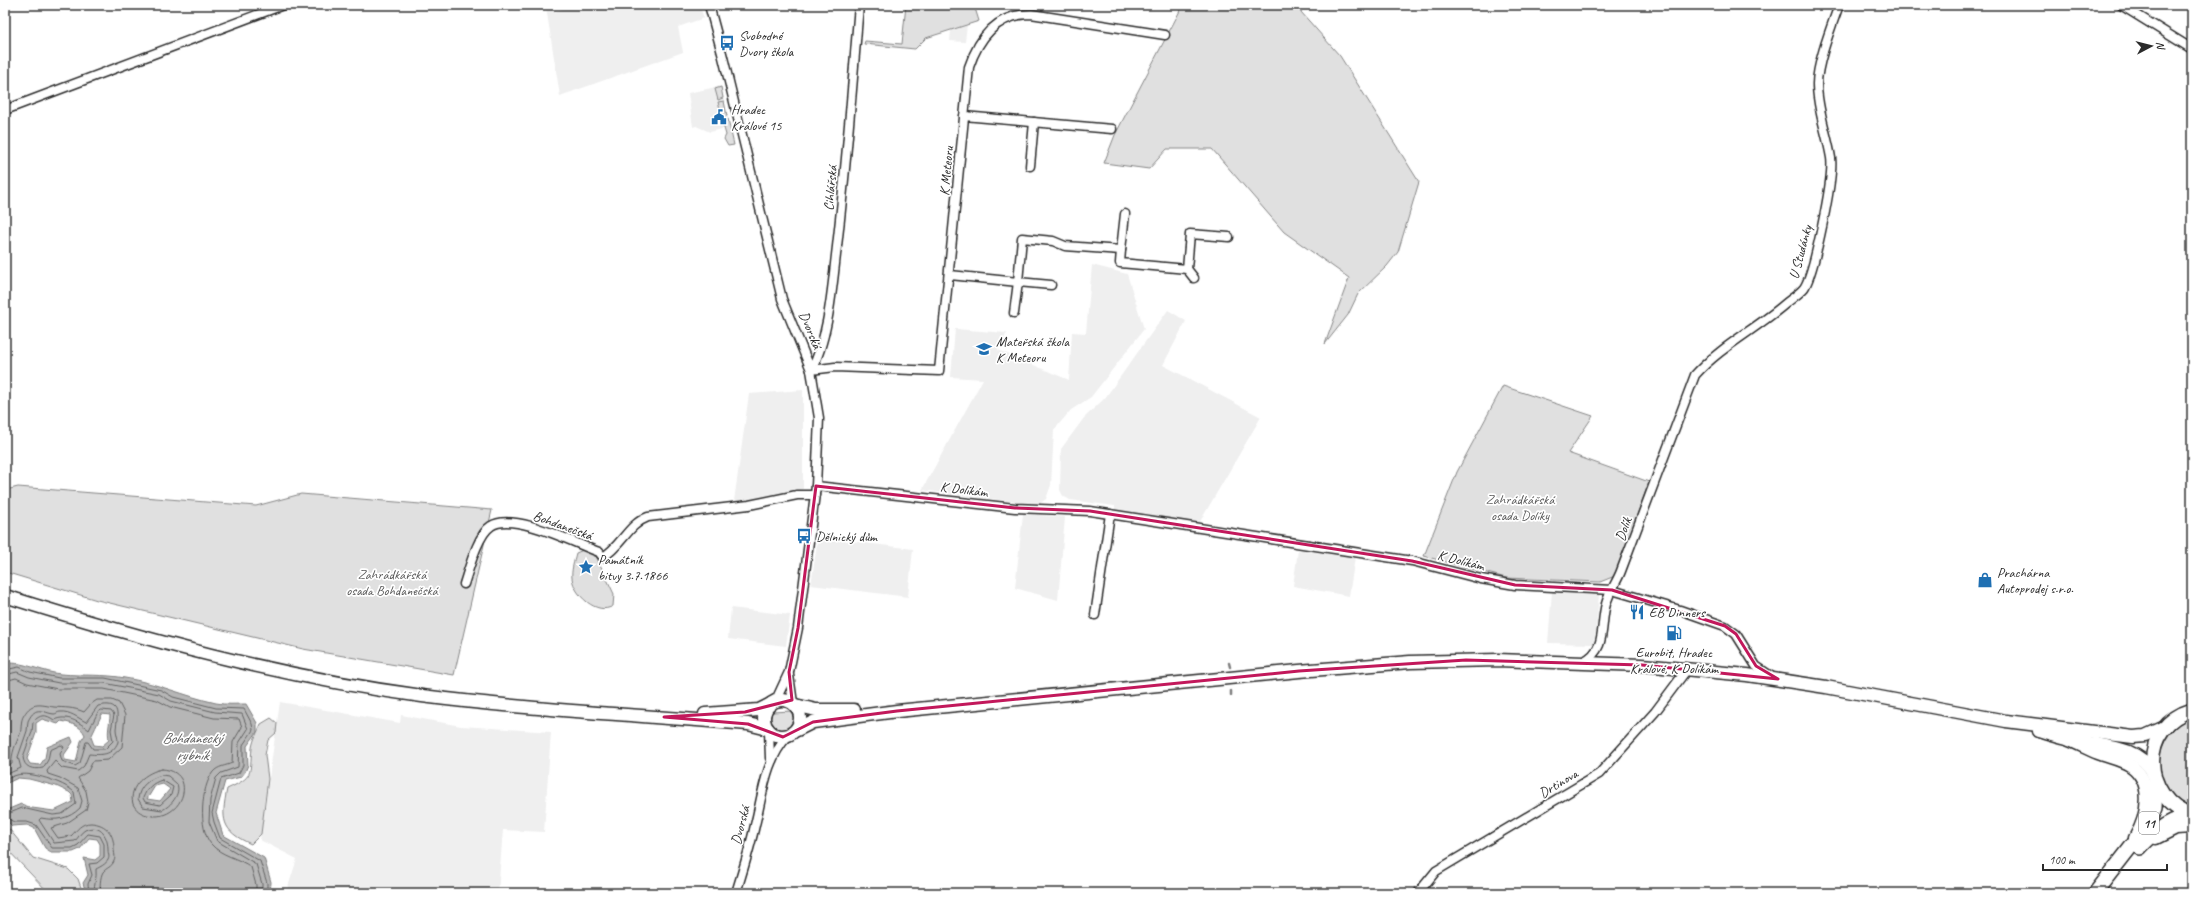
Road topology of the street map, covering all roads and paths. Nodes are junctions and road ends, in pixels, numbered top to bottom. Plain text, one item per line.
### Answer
1 (283, 5) edge
2 (709, 5) edge
3 (859, 5) edge
4 (1839, 5) edge
5 (2121, 5) edge
6 (1165, 35) dead end
7 (2192, 49) edge
8 (5, 110) edge
9 (964, 116) junction
10 (1034, 122) junction
11 (1112, 129) dead end
12 (1030, 166) dead end
13 (1125, 214) dead end
14 (1229, 237) dead end
15 (1121, 250) junction
16 (1187, 270) junction
17 (950, 276) junction
18 (1194, 278) dead end
19 (1018, 282) junction
20 (1051, 285) dead end
21 (1014, 313) dead end
22 (811, 370) junction
23 (1656, 476) joint
24 (816, 486) junction
25 (815, 496) junction
26 (1110, 514) junction
27 (464, 584) dead end
28 (1612, 590) junction
29 (5, 596) edge
30 (1095, 615) dead end
31 (1584, 661) junction
32 (1688, 668) junction
33 (789, 672) junction
34 (1778, 679) junction
35 (773, 703) junction
36 (794, 704) junction
37 (2192, 710) edge
38 (897, 711) junction
39 (664, 717) junction
40 (2006, 722) junction
41 (2167, 726) junction
42 (768, 730) junction
43 (792, 733) junction
44 (2070, 740) junction
45 (770, 763) junction
46 (2155, 779) junction
47 (2192, 816) edge
48 (2192, 827) edge
49 (2140, 848) junction
50 (2124, 855) junction
51 (736, 893) edge
52 (1418, 893) edge
53 (2096, 893) edge
54 (2101, 893) edge

1 - 8 street
2 - 22 street, Dvorská
3 - 22 street, Cihlářská
4 - 23 street, U Studánky
5 - 7 street
6 - 9 street, K Meteoru
9 - 10 street
9 - 17 street, K Meteoru
10 - 11 street
10 - 12 street
13 - 15 street
14 - 16 street
15 - 16 street
15 - 19 street
16 - 18 street
17 - 19 street
17 - 22 street, K Meteoru
19 - 20 street
19 - 21 street
22 - 24 street, Dvorská
23 - 28 street, Dolík
24 - 25 street, Dvorská
24 - 26 street, K Dolíkám
25 - 27 street, Bohdanečská
25 - 33 street, Dvorská
26 - 28 street, K Dolíkám
26 - 30 street
28 - 31 street, Dolík
28 - 34 street, K Dolíkám
29 - 39 main road
31 - 32 main road
31 - 38 main road
32 - 34 main road
32 - 52 street, Drtinova
33 - 35 street, Dvorská
33 - 36 street, Dvorská
34 - 40 main road
35 - 36 main road
35 - 39 main road
35 - 42 main road, Dvorská
36 - 38 main road
36 - 43 main road, Dvorská
37 - 41 main road
38 - 43 main road
39 - 42 main road
40 - 41 main road
40 - 44 main road
41 - 46 main road
42 - 43 main road
42 - 45 street, Dvorská
43 - 45 street, Dvorská
44 - 46 main road
44 - 50 main road
45 - 51 street, Dvorská
46 - 47 main road
46 - 50 main road, 11
47 - 49 main road, 11
48 - 49 main road
49 - 54 main road, 11
50 - 53 main road, 11

